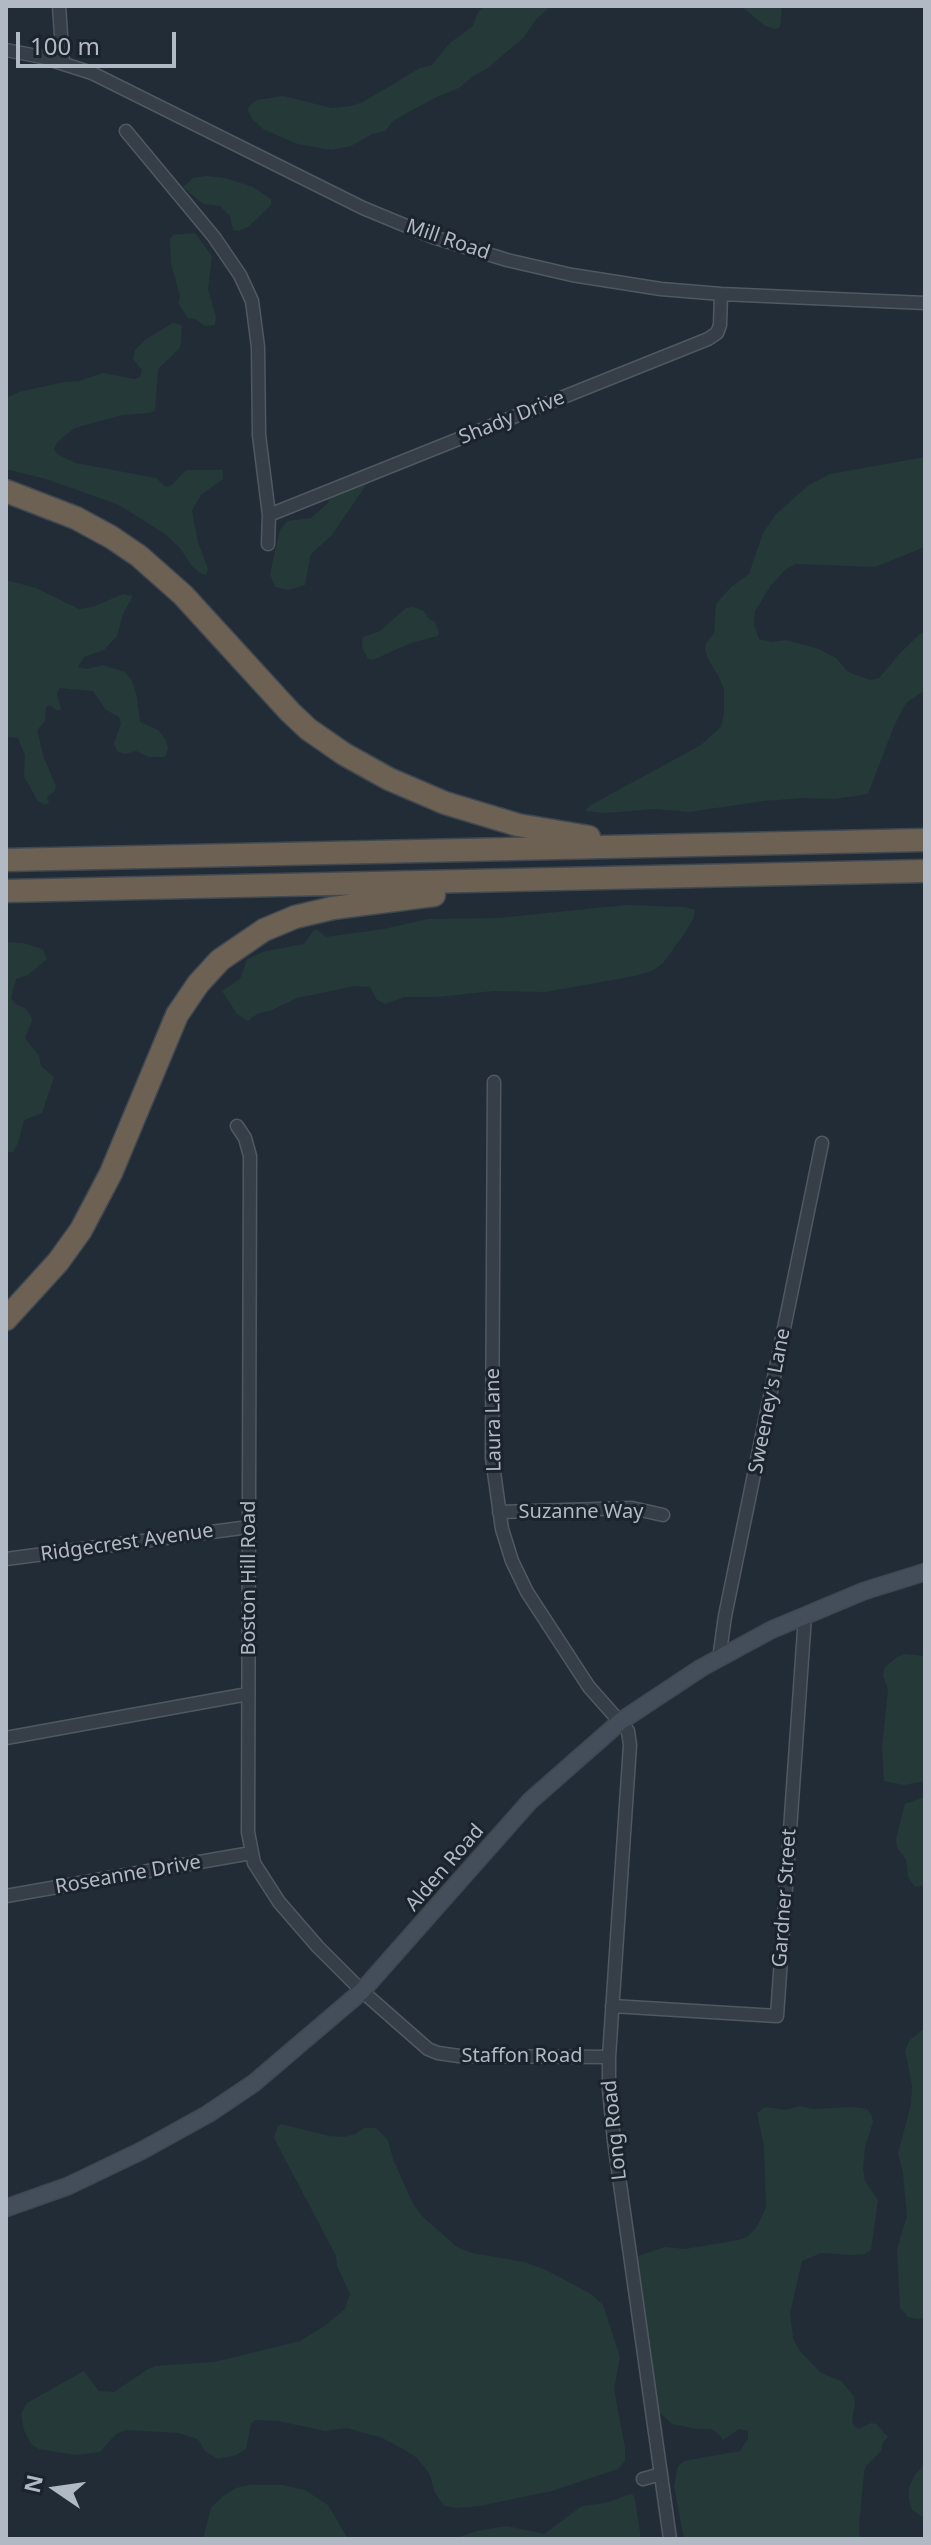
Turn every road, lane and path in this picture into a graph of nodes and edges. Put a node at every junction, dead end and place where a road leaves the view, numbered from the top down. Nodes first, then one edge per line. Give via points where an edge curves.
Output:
1 (59, 6) edge
2 (6, 50) edge
3 (63, 63) junction
4 (126, 131) dead end
5 (721, 294) junction
6 (925, 303) edge
7 (6, 491) edge
8 (269, 515) junction
9 (268, 544) dead end
10 (925, 840) edge
11 (662, 846) junction
12 (6, 860) edge
13 (925, 871) edge
14 (559, 879) junction
15 (6, 891) edge
16 (494, 1082) dead end
17 (237, 1126) dead end
18 (822, 1143) dead end
19 (6, 1319) edge
20 (499, 1512) junction
21 (663, 1515) dead end
22 (249, 1527) junction
23 (6, 1559) edge
24 (925, 1572) edge
25 (805, 1616) junction
26 (719, 1659) junction
27 (248, 1694) junction
28 (621, 1721) junction
29 (6, 1738) edge
30 (251, 1853) junction
31 (6, 1896) edge
32 (362, 1991) junction
33 (612, 2006) junction
34 (609, 2057) junction
35 (6, 2208) edge
36 (661, 2474) junction
37 (643, 2479) dead end
38 (670, 2539) edge

1 - 3 street
2 - 3 street, Mill Road
3 - 5 street, Mill Road via 115,83 326,191 456,245 572,275
4 - 8 street via 214,237 251,296
5 - 6 street, Mill Road
5 - 8 street, Shady Drive via 720,325 708,339
7 - 11 highway via 76,518 139,556 183,595 290,712 366,767 495,819
8 - 9 street
10 - 11 highway
11 - 12 highway
13 - 14 highway
14 - 15 highway
14 - 19 highway via 313,912 264,930 234,949 198,984 177,1015 111,1173 81,1230
16 - 20 street, Laura Lane via 492,1458
17 - 22 street, Boston Hill Road via 250,1156
18 - 26 street, Sweeney's Lane
20 - 21 street, Suzanne Way via 632,1508
20 - 28 street, Laura Lane via 527,1592 589,1687
22 - 23 street, Ridgecrest Avenue
22 - 27 street, Boston Hill Road
24 - 25 main road, Alden Road
25 - 26 main road, Alden Road
25 - 33 street, Gardner Street via 777,2016
26 - 28 main road, Alden Road
27 - 29 street
27 - 30 street, Boston Hill Road
28 - 32 main road, Alden Road via 530,1801
28 - 33 street, Long Road via 630,1745
30 - 31 street, Roseanne Drive
30 - 32 street, Boston Hill Road via 288,1913
32 - 34 street, Staffon Road via 419,2044 438,2053
32 - 35 main road, Alden Road via 254,2083 208,2114 99,2172
33 - 34 street, Long Road
34 - 36 street, Long Road via 614,2141
36 - 37 street
36 - 38 street, Long Road

